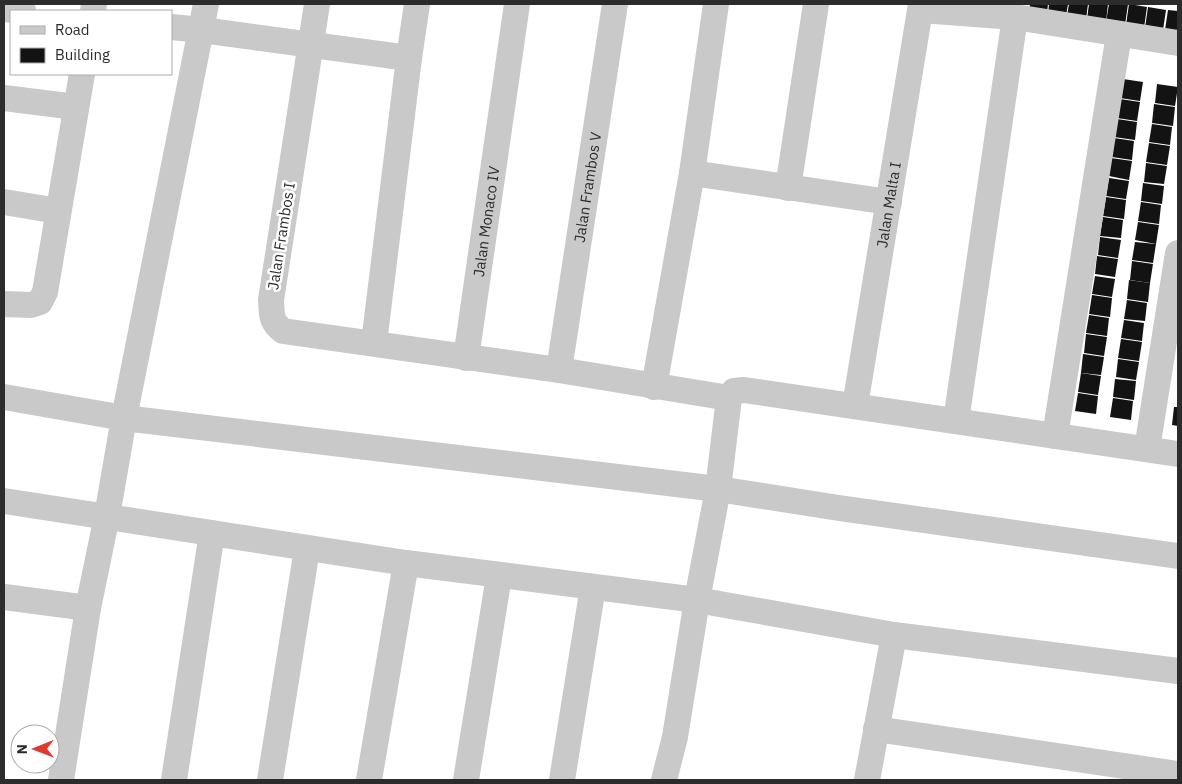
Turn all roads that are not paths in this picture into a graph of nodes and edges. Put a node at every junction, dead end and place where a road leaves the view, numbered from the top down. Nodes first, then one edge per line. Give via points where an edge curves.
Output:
1 (206, 4) edge
2 (318, 4) edge
3 (417, 4) edge
4 (517, 4) edge
5 (615, 4) edge
6 (716, 4) edge
7 (816, 4) edge
8 (921, 7) edge
9 (4, 8) edge
10 (17, 10) edge
11 (1015, 17) junction
12 (172, 27) edge
13 (202, 30) junction
14 (1119, 34) junction
15 (1178, 43) edge
16 (310, 45) junction
17 (409, 58) junction
18 (82, 75) edge
19 (4, 98) edge
20 (76, 107) junction
21 (692, 173) junction
22 (788, 188) junction
23 (4, 202) edge
24 (889, 202) junction
25 (58, 211) junction
26 (1178, 253) edge
27 (4, 304) edge
28 (374, 343) junction
29 (466, 358) junction
30 (559, 370) junction
31 (654, 387) junction
32 (4, 397) edge
33 (729, 398) junction
34 (855, 406) junction
35 (124, 418) junction
36 (956, 421) junction
37 (1055, 436) junction
38 (1147, 449) junction
39 (1178, 454) edge
40 (718, 490) junction
41 (4, 501) edge
42 (107, 516) junction
43 (212, 533) junction
44 (307, 549) junction
45 (1178, 556) edge
46 (406, 564) junction
47 (498, 576) junction
48 (593, 587) junction
49 (4, 597) edge
50 (697, 600) junction
51 (88, 608) junction
52 (894, 635) junction
53 (1178, 671) edge
54 (876, 729) junction
55 (1178, 774) edge
56 (61, 780) edge
57 (174, 780) edge
58 (270, 780) edge
59 (369, 780) edge
60 (466, 780) edge
61 (562, 780) edge
62 (664, 780) edge
63 (867, 780) edge

1 - 13 street
2 - 16 street, Jalan Frambos I
3 - 17 street
4 - 29 street, Jalan Monaco IV
5 - 30 street, Jalan Frambos V
6 - 21 street
7 - 22 street
8 - 11 street
8 - 24 street, Jalan Malta I
9 - 10 street
11 - 14 street
11 - 36 street
12 - 13 street
13 - 16 street
13 - 35 street
14 - 15 street
14 - 37 street
16 - 17 street
16 - 28 street, Jalan Frambos I via 271,300 272,316 276,326 283,331
17 - 28 street
18 - 20 street
19 - 20 street
20 - 25 street
21 - 22 street
21 - 31 street
22 - 24 street
23 - 25 street
24 - 34 street, Jalan Malta I
25 - 27 street via 45,292 40,302
26 - 38 street
28 - 29 street, Jalan Frambos I
29 - 30 street, Jalan Frambos I
30 - 31 street, Jalan Frambos I
31 - 33 street, Jalan Frambos I
32 - 35 street
33 - 34 street via 734,391 744,390
33 - 40 street
34 - 36 street
35 - 40 street
35 - 42 street
36 - 37 street
37 - 38 street
38 - 39 street
40 - 45 street
40 - 50 street
41 - 42 street
42 - 43 street
42 - 51 street
43 - 44 street
43 - 57 street
44 - 46 street
44 - 58 street
46 - 47 street
46 - 59 street
47 - 48 street
47 - 60 street
48 - 50 street
48 - 61 street
49 - 51 street
50 - 52 street
50 - 62 street via 675,737
51 - 56 street
52 - 53 street
52 - 54 street
54 - 55 street
54 - 63 street

